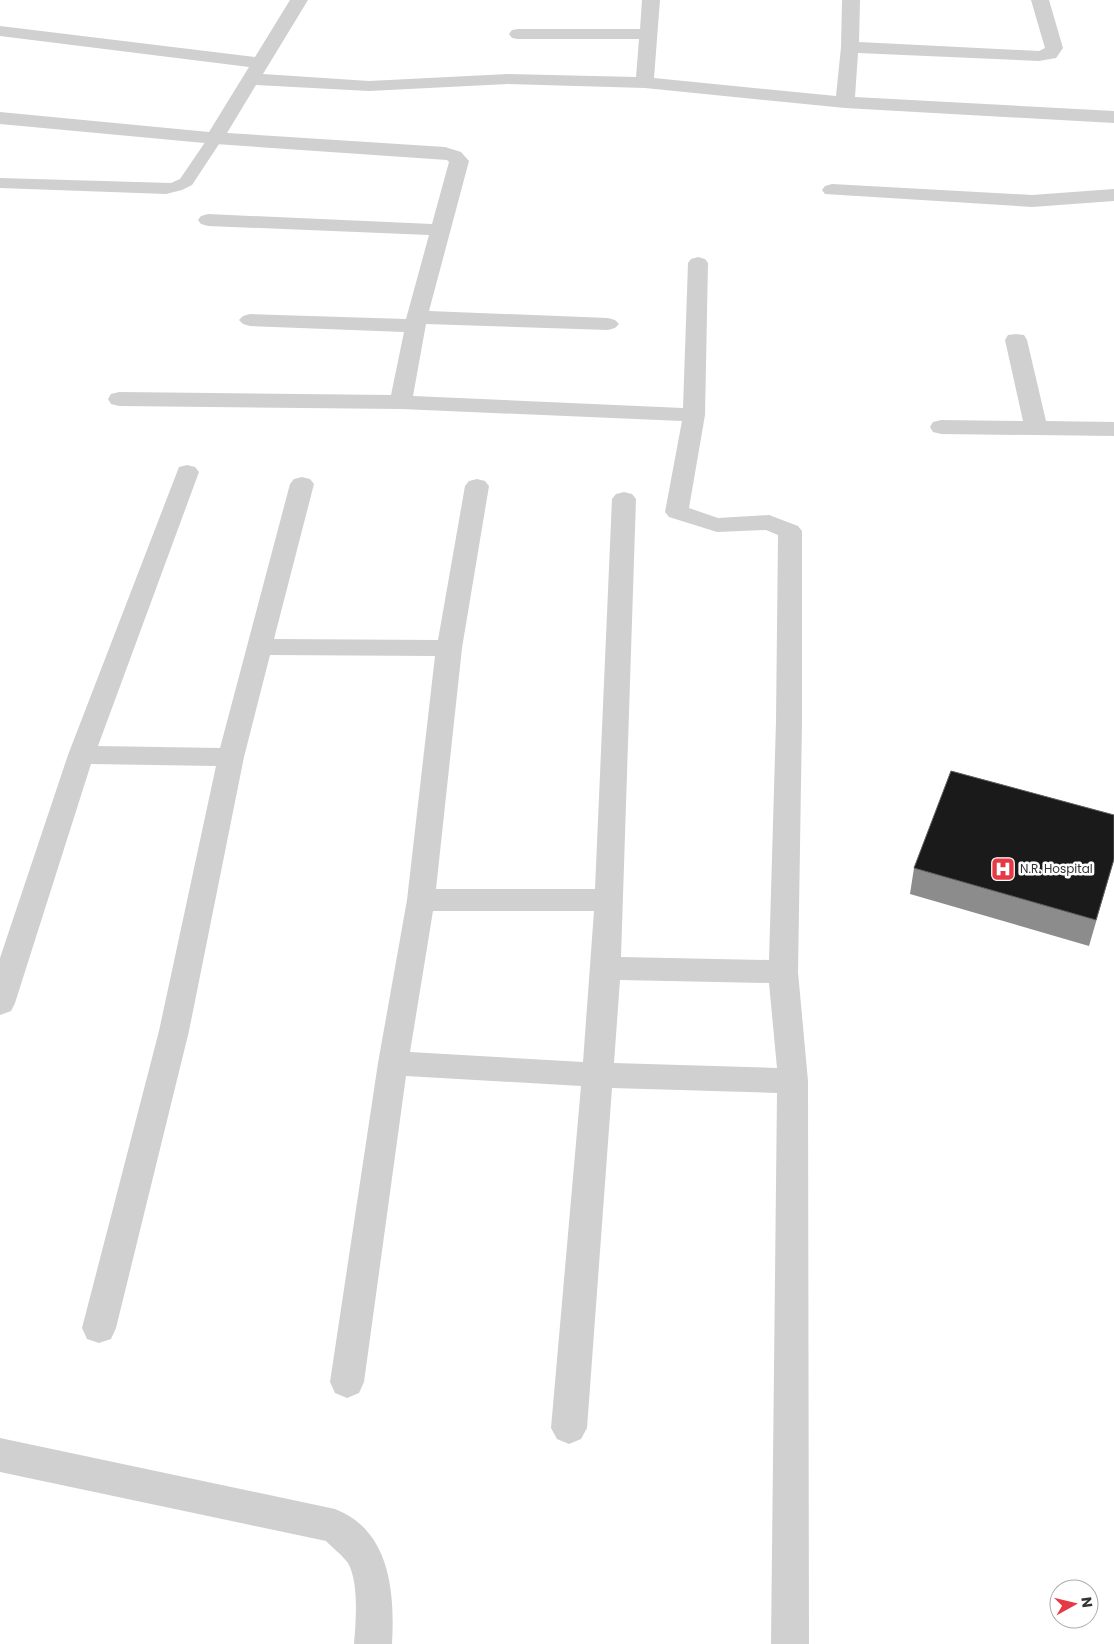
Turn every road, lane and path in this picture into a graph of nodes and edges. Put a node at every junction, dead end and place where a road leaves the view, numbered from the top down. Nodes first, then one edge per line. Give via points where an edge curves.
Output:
1 (299, 0) edge
2 (651, 0) edge
3 (851, 0) edge
4 (1040, 0) edge
5 (0, 30) edge
6 (518, 34) dead end
7 (650, 34) junction
8 (850, 47) junction
9 (260, 63) junction
10 (250, 79) junction
11 (645, 83) junction
12 (845, 102) junction
13 (1114, 117) edge
14 (0, 118) edge
15 (215, 138) junction
16 (0, 183) edge
17 (832, 190) dead end
18 (1114, 195) edge
19 (208, 220) dead end
20 (440, 230) junction
21 (698, 263) dead end
22 (250, 320) dead end
23 (416, 321) junction
24 (608, 324) dead end
25 (1016, 340) dead end
26 (119, 399) dead end
27 (401, 402) junction
28 (694, 415) junction
29 (941, 426) dead end
30 (1036, 428) junction
31 (1114, 429) edge
32 (187, 472) dead end
33 (302, 484) dead end
34 (477, 486) dead end
35 (624, 499) dead end
36 (260, 648) junction
37 (449, 648) junction
38 (81, 755) junction
39 (231, 757) junction
40 (421, 900) junction
41 (608, 900) junction
42 (606, 968) junction
43 (783, 972) junction
44 (0, 1003) edge
45 (393, 1063) junction
46 (598, 1075) junction
47 (793, 1081) junction
48 (99, 1328) dead end
49 (347, 1382) dead end
50 (569, 1428) dead end
51 (0, 1455) edge
52 (374, 1644) edge
53 (790, 1644) edge

1 - 9 street
2 - 7 street
3 - 8 street
4 - 8 street via 1054,48 1050,54
5 - 9 street
6 - 7 street
7 - 11 street
8 - 12 street
9 - 10 street
10 - 11 street via 369,86 508,79
10 - 15 street
11 - 12 street
12 - 13 street
14 - 15 street
15 - 16 lane via 186,182 176,187
15 - 20 street via 454,156 459,161
17 - 18 street via 1032,201
19 - 20 street
20 - 23 street
21 - 28 street
22 - 23 street
23 - 24 street
23 - 27 street
25 - 30 street
26 - 27 street
27 - 28 street
28 - 43 street via 676,512 717,525 769,522 790,531
29 - 30 street
30 - 31 street
32 - 38 street
33 - 36 street
34 - 37 street
35 - 41 street
36 - 37 street
36 - 39 street
37 - 40 street
38 - 39 street
38 - 44 street
39 - 48 street via 174,1031
40 - 41 street
40 - 45 street
41 - 42 street
42 - 43 street
42 - 46 street
43 - 47 street
45 - 46 street
45 - 49 street
46 - 47 street
46 - 50 street
47 - 53 street
51 - 52 street via 335,1526 360,1549 372,1580

